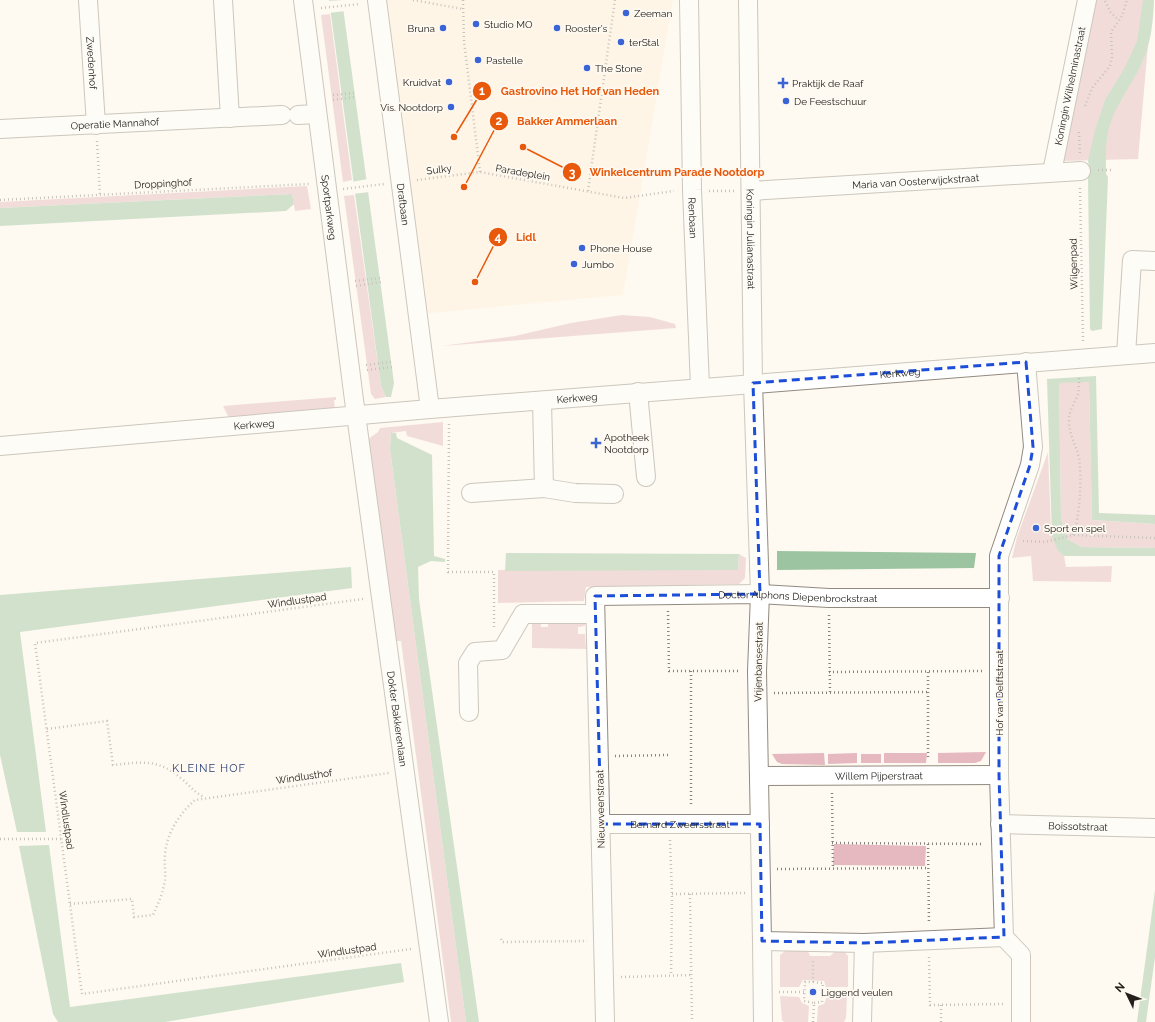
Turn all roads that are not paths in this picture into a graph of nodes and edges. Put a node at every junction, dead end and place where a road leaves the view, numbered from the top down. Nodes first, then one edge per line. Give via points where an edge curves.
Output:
1 (88, 0) edge
2 (223, 0) edge
3 (302, 0) edge
4 (377, 0) edge
5 (689, 0) edge
6 (748, 0) edge
7 (1087, 0) edge
8 (316, 114) junction
9 (230, 118) junction
10 (96, 125) junction
11 (0, 129) edge
12 (1080, 171) road end
13 (1052, 172) junction
14 (751, 191) junction
15 (1155, 261) edge
16 (1155, 353) edge
17 (1126, 355) junction
18 (1026, 362) junction
19 (753, 383) junction
20 (700, 387) junction
21 (638, 392) junction
22 (542, 401) junction
23 (430, 409) junction
24 (356, 415) junction
25 (0, 446) edge
26 (646, 477) dead end
27 (544, 488) junction
28 (471, 493) dead end
29 (614, 494) dead end
30 (760, 594) junction
31 (595, 596) joint
32 (1000, 598) junction
33 (595, 614) junction
34 (469, 712) dead end
35 (998, 775) junction
36 (759, 776) junction
37 (601, 824) junction
38 (760, 824) junction
39 (1000, 824) junction
40 (1155, 828) edge
41 (1004, 937) junction
42 (762, 940) junction
43 (864, 942) junction
44 (440, 1022) edge
45 (605, 1022) edge
46 (763, 1022) edge
47 (862, 1022) edge
48 (1021, 1022) edge

1 - 10 street, Zwedenhof
2 - 9 street
3 - 8 street, Sportparkweg
4 - 23 street, Drafbaan
5 - 20 street, Renbaan via 692,190
6 - 14 street, Koningin Julianastraat
7 - 13 street, Koningin Wilhelminastraat
8 - 9 street, Operatie Mannahof
8 - 24 street, Sportparkweg
9 - 10 street, Operatie Mannahof
10 - 11 street, Operatie Mannahof
12 - 13 street, Maria van Oosterwijckstraat
13 - 14 street, Maria van Oosterwijckstraat
14 - 19 street, Koningin Julianastraat
15 - 17 street via 1132,260
16 - 17 street, Kerkweg
17 - 18 street, Kerkweg
18 - 19 street, Kerkweg
18 - 32 street, Hof van Delftstraat via 1033,447 1030,465 999,556
19 - 20 street, Kerkweg
19 - 30 street, Vrijenbansestraat
20 - 21 street, Kerkweg
21 - 22 street, Kerkweg
21 - 26 street
22 - 23 street, Kerkweg
22 - 27 street
23 - 24 street, Kerkweg
24 - 25 street, Kerkweg
24 - 44 street, Dokter Bakkerenlaan
27 - 28 street
27 - 29 street via 576,493
30 - 31 street, Doctor Alphons Diepenbrockstraat
30 - 32 street, Doctor Alphons Diepenbrockstraat via 829,598
30 - 36 street, Vrijenbansestraat via 757,671
31 - 33 street, Nieuwveenstraat
32 - 35 street, Hof van Delftstraat
33 - 34 street via 523,614 502,650 475,652 468,662
33 - 37 street, Nieuwveenstraat
35 - 36 street, Willem Pijperstraat
35 - 39 street, Hof van Delftstraat
36 - 38 street, Vrijenbansestraat
37 - 38 street, Bernard Zweersstraat
37 - 45 street, Nieuwveenstraat
38 - 42 street, Vrijenbansestraat
39 - 40 street, Boissotstraat
39 - 41 street, Hof van Delftstraat
41 - 43 street
41 - 48 street via 1021,955
42 - 43 street
42 - 46 street, Vrijenbansestraat
43 - 47 street

